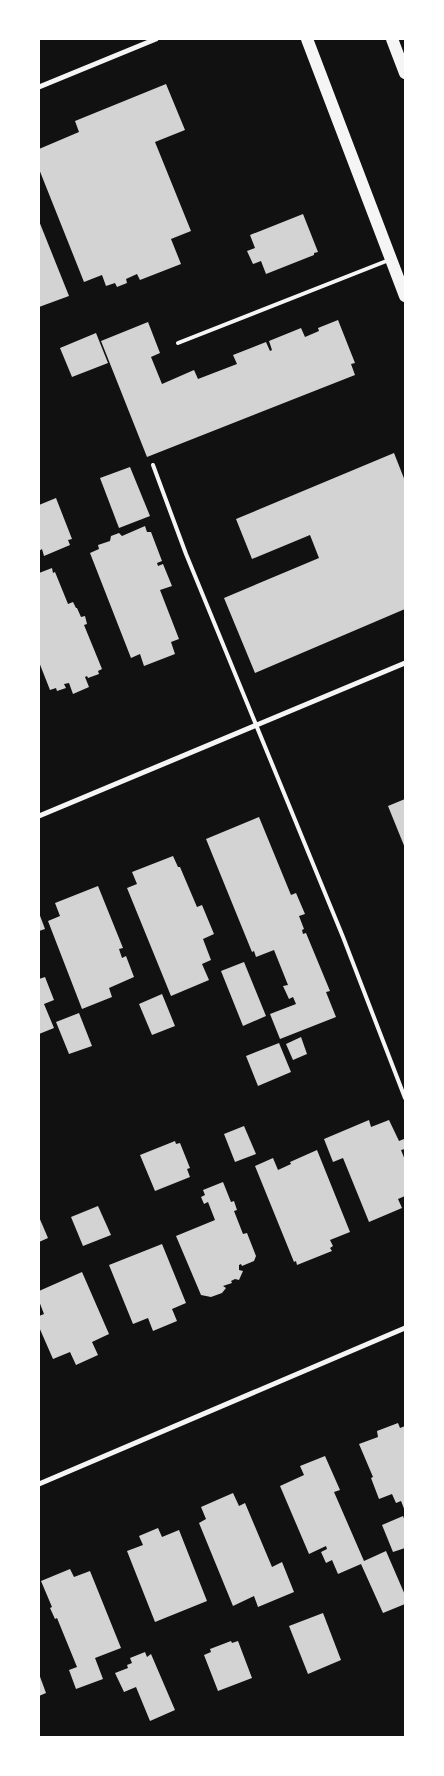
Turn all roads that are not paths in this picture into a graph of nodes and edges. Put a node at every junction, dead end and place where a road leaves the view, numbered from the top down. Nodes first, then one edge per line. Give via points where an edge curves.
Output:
1 (156, 39) edge
2 (307, 39) edge
3 (392, 39) edge
4 (405, 73) edge
5 (39, 86) edge
6 (391, 259) junction
7 (405, 296) edge
8 (178, 343) dead end
9 (153, 466) dead end
10 (405, 663) edge
11 (257, 725) junction
12 (39, 816) edge
13 (405, 1098) edge
14 (405, 1328) edge
15 (39, 1484) edge

1 - 5 street
2 - 6 main road
3 - 4 main road
6 - 7 main road
6 - 8 lane
9 - 11 lane
10 - 11 street
11 - 12 street
11 - 13 lane
14 - 15 street

